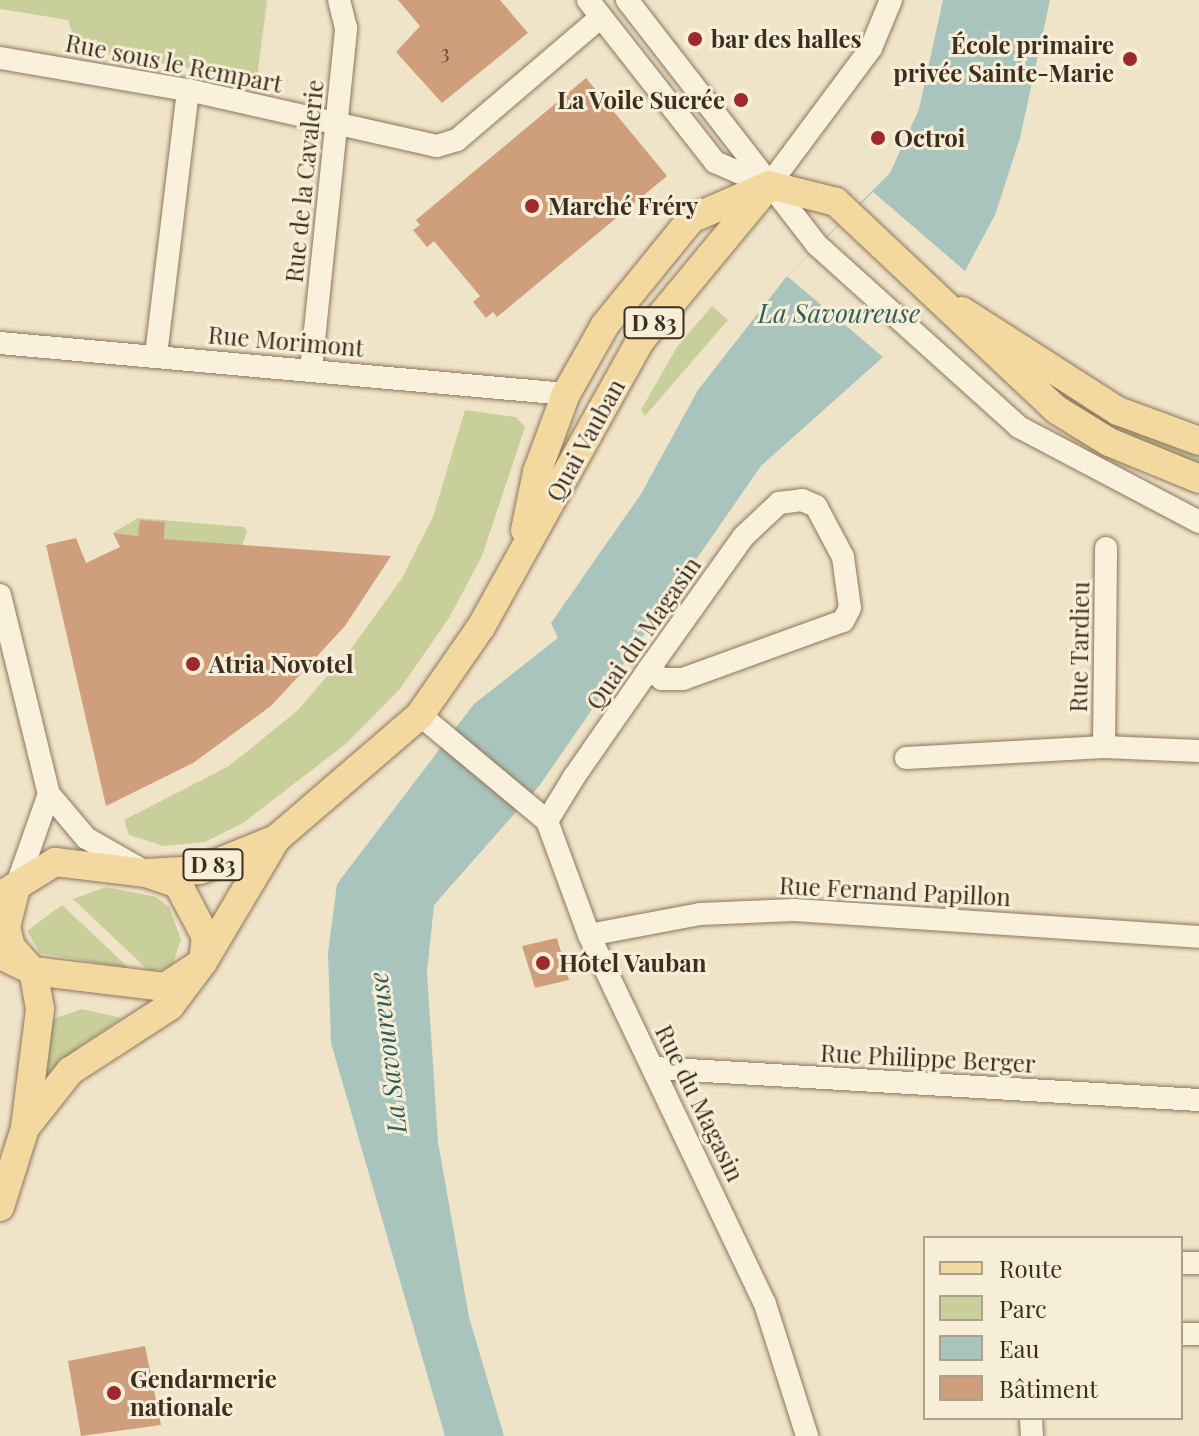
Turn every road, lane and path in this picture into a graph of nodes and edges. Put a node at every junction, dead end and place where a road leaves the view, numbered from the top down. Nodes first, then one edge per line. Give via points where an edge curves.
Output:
1 (339, 0) edge
2 (627, 0) edge
3 (891, 0) edge
4 (594, 9) edge
5 (0, 58) edge
6 (188, 90) junction
7 (338, 123) junction
8 (769, 185) junction
9 (940, 300) junction
10 (0, 343) edge
11 (156, 355) junction
12 (311, 369) junction
13 (566, 394) junction
14 (1199, 441) edge
15 (1199, 479) edge
16 (1199, 522) edge
17 (522, 547) junction
18 (1106, 548) dead end
19 (0, 595) edge
20 (649, 669) junction
21 (420, 715) junction
22 (1104, 747) junction
23 (1199, 751) edge
24 (906, 758) dead end
25 (49, 794) junction
26 (547, 821) junction
27 (276, 839) junction
28 (146, 873) junction
29 (8, 892) edge
30 (589, 935) junction
31 (1199, 937) edge
32 (0, 955) edge
33 (203, 962) junction
34 (33, 971) junction
35 (654, 1068) junction
36 (1199, 1100) edge
37 (25, 1128) junction
38 (0, 1207) edge
39 (807, 1436) edge

1 - 7 street, Rue de la Cavalerie via 346,28
2 - 8 street
3 - 8 street, Quai Vauban via 871,48
4 - 7 street, Rue sous le Rempart via 561,52 457,140 437,146
4 - 8 street via 715,162
5 - 6 street, Rue sous le Rempart
6 - 7 street, Rue sous le Rempart
6 - 11 street
7 - 12 street, Rue de la Cavalerie
8 - 9 main road via 842,208
8 - 13 main road, Quai Vauban / D 83 via 691,219 605,325
8 - 16 street via 817,245 1019,427
8 - 17 main road, Quai Vauban / D 83 via 640,341
9 - 14 main road via 978,318 1118,411
9 - 15 main road via 1057,410 1109,442
10 - 11 street, Rue Morimont
11 - 12 street, Rue Morimont
12 - 13 street, Rue Morimont
13 - 17 main road, Quai Vauban / D 83 via 537,472
17 - 21 main road, Quai Vauban / D 83 via 481,627
18 - 22 street, Rue Tardieu
19 - 25 street
20 - 20 street, Quai du Magasin via 743,537 779,503 802,500 826,518 843,557 850,608 843,621 683,679 662,679
20 - 26 street, Quai du Magasin
21 - 26 street
21 - 27 main road, Quai Vauban / D 83
22 - 23 street
22 - 24 street
25 - 28 street via 86,838
25 - 29 street
26 - 30 street, Rue du Magasin
27 - 28 main road, Quai Vauban / D 83 via 200,870
27 - 33 main road, Quai Vauban / D 83
28 - 29 main road via 55,862
28 - 33 main road via 178,884 189,896 206,937
29 - 34 main road via 11,947
30 - 31 street, Rue Fernand Papillon via 700,914 794,910
30 - 35 street, Rue du Magasin
32 - 34 main road
33 - 34 main road via 165,987
33 - 37 main road, Quai Vauban via 158,1015 70,1071
34 - 37 main road via 40,1009
35 - 36 street, Rue Philippe Berger
35 - 39 street, Rue du Magasin via 765,1304
37 - 38 main road

